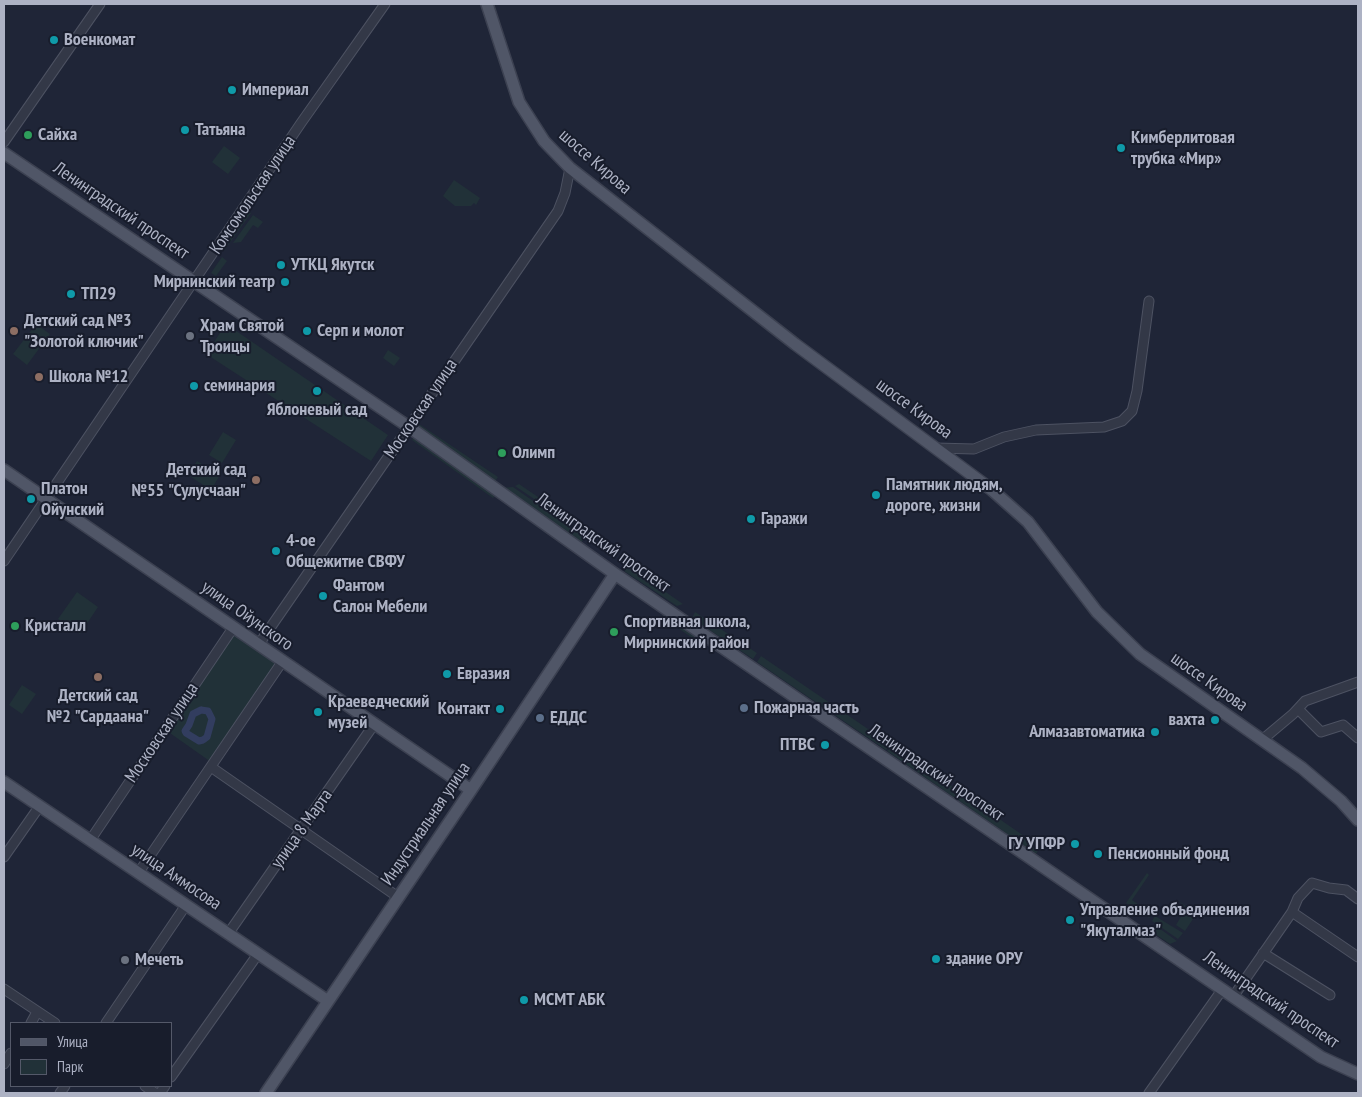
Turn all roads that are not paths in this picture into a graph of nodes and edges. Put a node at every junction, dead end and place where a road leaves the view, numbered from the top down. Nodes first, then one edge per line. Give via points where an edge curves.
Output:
1 (100, 4) edge
2 (385, 4) edge
3 (487, 4) edge
4 (4, 142) edge
5 (4, 153) edge
6 (570, 168) junction
7 (194, 281) junction
8 (1149, 301) dead end
9 (409, 427) junction
10 (936, 448) junction
11 (4, 470) edge
12 (47, 499) junction
13 (4, 561) edge
14 (615, 574) junction
15 (233, 628) junction
16 (259, 644) junction
17 (282, 662) junction
18 (1358, 682) edge
19 (1298, 709) junction
20 (375, 723) junction
21 (1358, 738) edge
22 (1262, 740) junction
23 (211, 767) junction
24 (4, 782) edge
25 (471, 790) junction
26 (39, 807) junction
27 (1358, 820) edge
28 (301, 830) junction
29 (90, 839) junction
30 (4, 857) edge
31 (139, 872) junction
32 (398, 897) junction
33 (1358, 899) edge
34 (186, 905) junction
35 (1292, 912) junction
36 (228, 934) junction
37 (1264, 953) junction
38 (258, 954) junction
39 (1358, 957) edge
40 (4, 989) edge
41 (1222, 990) junction
42 (1330, 995) dead end
43 (1232, 997) junction
44 (328, 1002) junction
45 (37, 1012) junction
46 (31, 1022) edge
47 (53, 1022) edge
48 (107, 1022) edge
49 (1358, 1074) edge
50 (172, 1076) edge
51 (266, 1093) edge
52 (1149, 1093) edge

1 - 4 street
2 - 7 street, Комсомольская улица
3 - 6 main road, шоссе Кирова via 519,102 544,141
5 - 7 main road, Ленинградский проспект
6 - 9 street, Московская улица via 558,211
6 - 10 main road, шоссе Кирова via 795,344
7 - 9 main road, Ленинградский проспект
7 - 12 street, Комсомольская улица
8 - 10 street via 1137,391 1132,411 1122,421 1104,427 1036,430 1004,437 974,449
9 - 14 main road, Ленинградский проспект
9 - 16 street, Московская улица
10 - 22 main road, шоссе Кирова via 1017,512 1038,534 1097,612 1140,654
11 - 12 main road, улица Ойунского
12 - 13 street, Комсомольская улица
12 - 15 main road, улица Ойунского
14 - 25 main road, Индустриальная улица
14 - 41 main road, Ленинградский проспект
15 - 16 main road, улица Ойунского
15 - 29 street, Московская улица
16 - 17 main road, улица Ойунского
17 - 20 main road, улица Ойунского
17 - 23 street
18 - 19 street via 1305,701
19 - 21 street via 1321,732 1343,725
19 - 22 street
20 - 25 main road, улица Ойунского
20 - 28 street, улица 8 Марта
22 - 27 main road, шоссе Кирова via 1314,778
23 - 28 street
23 - 31 street
24 - 26 main road, улица Аммосова
25 - 32 main road, Индустриальная улица
26 - 29 main road, улица Аммосова
26 - 30 street
28 - 32 street
28 - 36 street, улица 8 Марта
29 - 31 main road, улица Аммосова
31 - 34 main road, улица Аммосова
32 - 44 main road, Индустриальная улица
33 - 35 street via 1346,890 1312,883 1298,898
34 - 36 main road, улица Аммосова
34 - 48 street
35 - 37 street
35 - 39 street
36 - 38 main road, улица Аммосова
37 - 42 street
37 - 43 street
38 - 44 main road, улица Аммосова
38 - 50 street
40 - 45 street
41 - 43 main road, Ленинградский проспект
41 - 52 street
43 - 49 main road, Ленинградский проспект via 1321,1057
44 - 51 main road, Индустриальная улица
45 - 46 street
45 - 47 street

